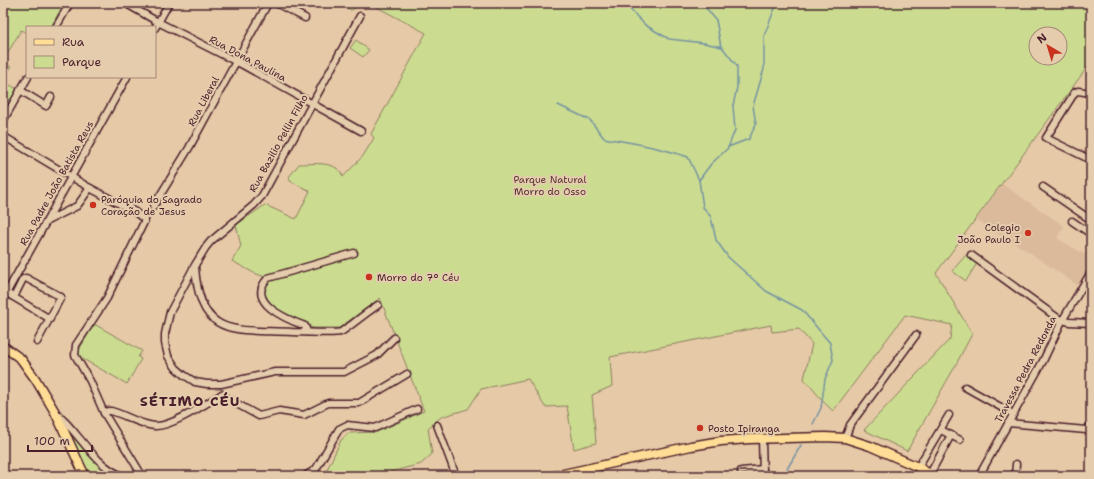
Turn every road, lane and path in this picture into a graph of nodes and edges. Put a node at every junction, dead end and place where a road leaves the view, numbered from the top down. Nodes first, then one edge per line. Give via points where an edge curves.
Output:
1 (70, 3) edge
2 (125, 3) edge
3 (169, 3) edge
4 (268, 3) edge
5 (276, 3) edge
6 (360, 16) dead end
7 (305, 18) dead end
8 (157, 25) edge
9 (57, 26) edge
10 (236, 61) junction
11 (27, 78) edge
12 (126, 78) edge
13 (20, 90) junction
14 (1091, 93) edge
15 (51, 98) dead end
16 (312, 104) junction
17 (3, 121) edge
18 (361, 131) dead end
19 (3, 136) edge
20 (1091, 160) edge
21 (72, 176) junction
22 (1043, 187) dead end
23 (90, 188) junction
24 (153, 207) dead end
25 (1072, 220) dead end
26 (1091, 220) edge
27 (47, 221) junction
28 (1091, 234) edge
29 (354, 253) dead end
30 (971, 255) dead end
31 (195, 265) junction
32 (1091, 272) edge
33 (6, 293) junction
34 (14, 297) junction
35 (3, 299) edge
36 (378, 305) dead end
37 (50, 319) junction
38 (1062, 320) junction
39 (1091, 323) edge
40 (307, 332) junction
41 (916, 335) dead end
42 (394, 338) dead end
43 (37, 342) dead end
44 (3, 346) edge
45 (407, 374) dead end
46 (221, 384) junction
47 (965, 387) dead end
48 (222, 394) junction
49 (417, 409) dead end
50 (55, 412) junction
51 (104, 413) junction
52 (1013, 414) junction
53 (949, 415) dead end
54 (1008, 423) junction
55 (1091, 423) edge
56 (437, 425) dead end
57 (943, 431) dead end
58 (951, 435) junction
59 (845, 438) junction
60 (762, 439) junction
61 (960, 440) dead end
62 (1016, 464) dead end
63 (918, 467) junction
64 (763, 469) junction
65 (741, 471) dead end
66 (932, 475) edge
67 (85, 476) edge
68 (123, 476) edge
69 (141, 476) edge
70 (305, 476) edge
71 (456, 476) edge
72 (554, 476) edge
73 (763, 476) edge
74 (979, 476) edge
75 (1015, 476) edge

1 - 9 street
2 - 8 street, Rua Dona Paulina
3 - 8 street
4 - 10 street, Rua Liberal
5 - 7 street
6 - 16 street, Rua Bazilio Pellin Filho
8 - 10 street, Rua Dona Paulina
10 - 16 street, Rua Dona Paulina
10 - 24 street, Rua Liberal via 189,148
11 - 13 street
12 - 21 street, Rua Padre João Batista Reus
13 - 15 street via 46,106
13 - 17 street
14 - 20 street via 1075,92 1046,138
16 - 18 street, Rua Dona Paulina
16 - 31 street, Rua Bazilio Pellin Filho via 262,196 211,241
19 - 21 street
21 - 23 street
21 - 27 street, Rua Padre João Batista Reus
22 - 26 street
23 - 27 street via 77,206
23 - 51 street via 145,220 107,298 76,345 76,355
25 - 28 street
27 - 33 street, Rua Padre João Batista Reus
29 - 40 street via 268,278 261,287 265,303 284,318 305,326
30 - 38 street
31 - 40 street via 203,307 209,316 220,324 232,329
31 - 46 street, Rua Bazilio Pellin Filho via 170,312 165,343 168,356 184,375 195,382
32 - 38 street, Travessa Pedra Redonda
33 - 34 street
33 - 35 street, Rua Padre João Batista Reus
34 - 37 street
34 - 37 street via 24,278 60,296
36 - 40 street via 340,332
37 - 43 street
38 - 39 street
38 - 52 street, Travessa Pedra Redonda via 1043,361
41 - 59 street via 849,427
42 - 46 street, Rua Bazilio Pellin Filho via 377,355 344,372 274,372
44 - 50 main road via 21,359
45 - 48 street via 360,403 328,403 304,415 278,411 259,416
46 - 48 street
47 - 52 street
48 - 51 street via 170,424 156,426 111,411
49 - 70 street via 375,428 346,425 339,429 316,469
50 - 67 main road
50 - 68 street via 66,421 98,459 115,473
51 - 69 street
52 - 54 street, Travessa Pedra Redonda
53 - 63 street
54 - 55 street via 1086,430
54 - 74 street, Travessa Pedra Redonda
56 - 71 street
57 - 58 street
58 - 61 street
58 - 66 street
59 - 60 main road
59 - 63 main road
60 - 64 street
60 - 72 main road via 721,441 691,446
62 - 75 street
63 - 66 main road
64 - 65 street
64 - 73 street

